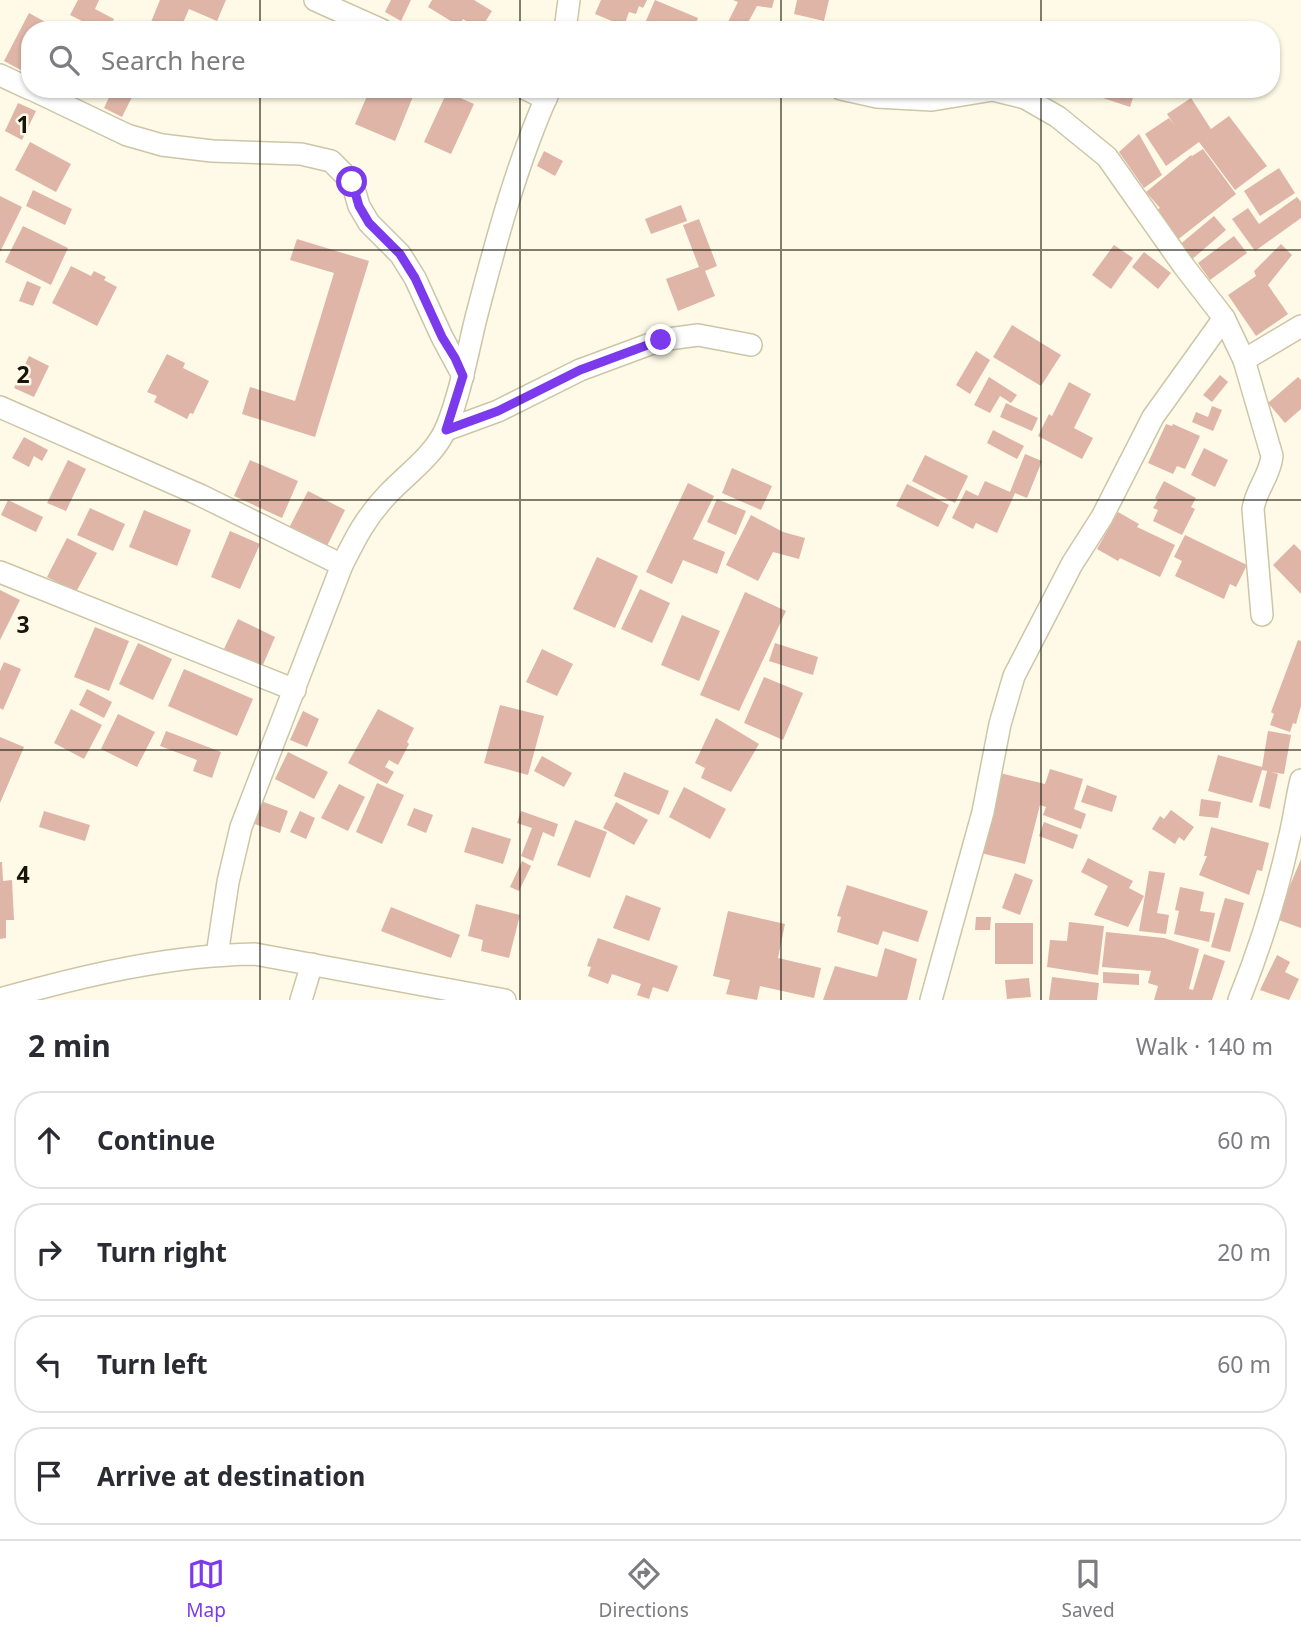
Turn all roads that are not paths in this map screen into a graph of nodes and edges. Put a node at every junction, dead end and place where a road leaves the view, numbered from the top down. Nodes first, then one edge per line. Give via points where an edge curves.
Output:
1 (315, 0) edge
2 (569, 0) edge
3 (362, 21) edge
4 (566, 21) edge
5 (0, 75) edge
6 (21, 85) edge
7 (49, 98) edge
8 (546, 98) edge
9 (895, 98) edge
10 (944, 98) edge
11 (1025, 98) edge
12 (1224, 318) junction
13 (1301, 326) edge
14 (751, 345) dead end
15 (1244, 360) junction
16 (463, 376) junction
17 (0, 407) edge
18 (446, 430) junction
19 (342, 565) junction
20 (0, 572) edge
21 (1262, 615) dead end
22 (295, 690) junction
23 (1301, 780) edge
24 (217, 955) junction
25 (312, 964) junction
26 (0, 999) edge
27 (301, 1000) edge
28 (505, 1000) edge
29 (931, 1000) edge
30 (1239, 1000) edge

1 - 3 street
2 - 4 street
5 - 6 street
7 - 16 street via 127,135 162,145 331,161 352,182 369,223 400,254 415,278
8 - 16 street via 487,274
9 - 10 street
11 - 12 street via 1058,117 1115,166
12 - 15 street
12 - 29 street via 1153,417 1014,676 983,812
13 - 15 street
14 - 18 street via 698,335 661,340 580,370 498,411
15 - 21 street via 1272,456 1253,509
16 - 18 street
17 - 19 street via 200,495
18 - 19 street via 427,457 361,526
19 - 22 street
20 - 22 street
22 - 24 street via 241,827
23 - 30 street via 1270,910
24 - 25 street via 255,954
24 - 26 street via 74,978
25 - 27 street
25 - 28 street

